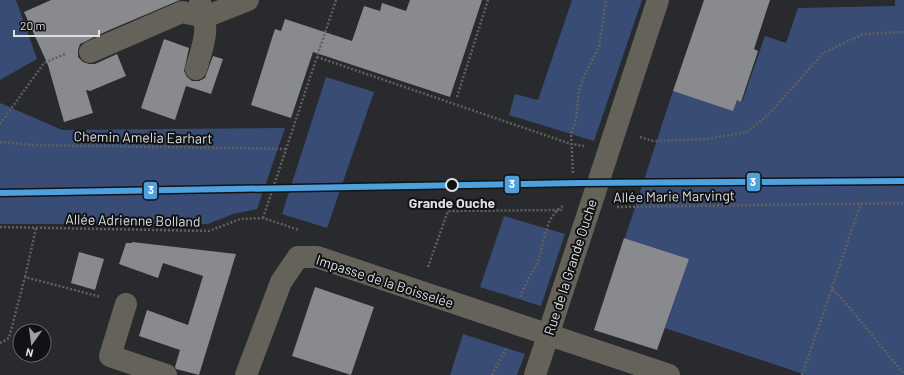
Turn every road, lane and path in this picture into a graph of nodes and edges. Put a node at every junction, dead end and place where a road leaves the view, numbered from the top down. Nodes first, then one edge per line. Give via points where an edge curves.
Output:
1 (248, 0) edge
2 (336, 0) edge
3 (488, 0) edge
4 (606, 0) edge
5 (658, 0) edge
6 (202, 8) edge
7 (904, 32) edge
8 (90, 52) joint
9 (317, 57) junction
10 (196, 69) dead end
11 (457, 96) dead end
12 (0, 124) edge
13 (612, 139) junction
14 (0, 142) edge
15 (571, 144) junction
16 (286, 149) junction
17 (573, 176) dead end
18 (861, 203) junction
19 (904, 203) edge
20 (568, 204) dead end
21 (589, 208) junction
22 (557, 210) junction
23 (263, 218) junction
24 (0, 227) edge
25 (36, 228) junction
26 (300, 230) dead end
27 (420, 267) dead end
28 (25, 277) junction
29 (832, 289) junction
30 (126, 304) joint
31 (512, 323) junction
32 (548, 335) junction
33 (0, 343) edge
34 (904, 374) edge
35 (166, 375) edge
36 (246, 375) edge
37 (492, 375) edge
38 (535, 375) edge
39 (669, 375) edge
40 (802, 375) edge

1 - 6 street
2 - 9 path
3 - 11 path
4 - 15 path via 599,47 579,90
5 - 13 street, Rue de la Grande Ouche
6 - 8 street via 182,12
6 - 10 street via 206,37
7 - 13 path via 863,34 823,54 769,114 747,132 707,140
8 - 12 path via 82,47 44,63
9 - 15 path
9 - 16 path
13 - 15 path
13 - 21 street, Rue de la Grande Ouche
14 - 16 path, Chemin Amelia Earhart
15 - 17 path
16 - 23 path
18 - 19 path, Allée Marie Marvingt
18 - 21 path, Allée Marie Marvingt
18 - 29 path
20 - 22 path
21 - 22 path, Allée Marie Marvingt
21 - 32 street, Rue de la Grande Ouche
22 - 27 path, Allée Marie Marvingt via 448,211 428,269
22 - 31 path via 546,228 539,256 524,287
23 - 25 path, Allée Adrienne Bolland via 240,219 209,231
23 - 26 path
24 - 25 path, Allée Adrienne Bolland
25 - 28 path
28 - 30 path
28 - 33 path via 8,338
29 - 34 path
29 - 40 path
30 - 35 street via 110,356
31 - 32 street, Impasse de la Boisselée
31 - 36 street, Impasse de la Boisselée via 317,257 298,257 282,282
31 - 37 path via 507,348
32 - 38 street, Rue de la Grande Ouche
32 - 39 street, Impasse de la Boisselée

